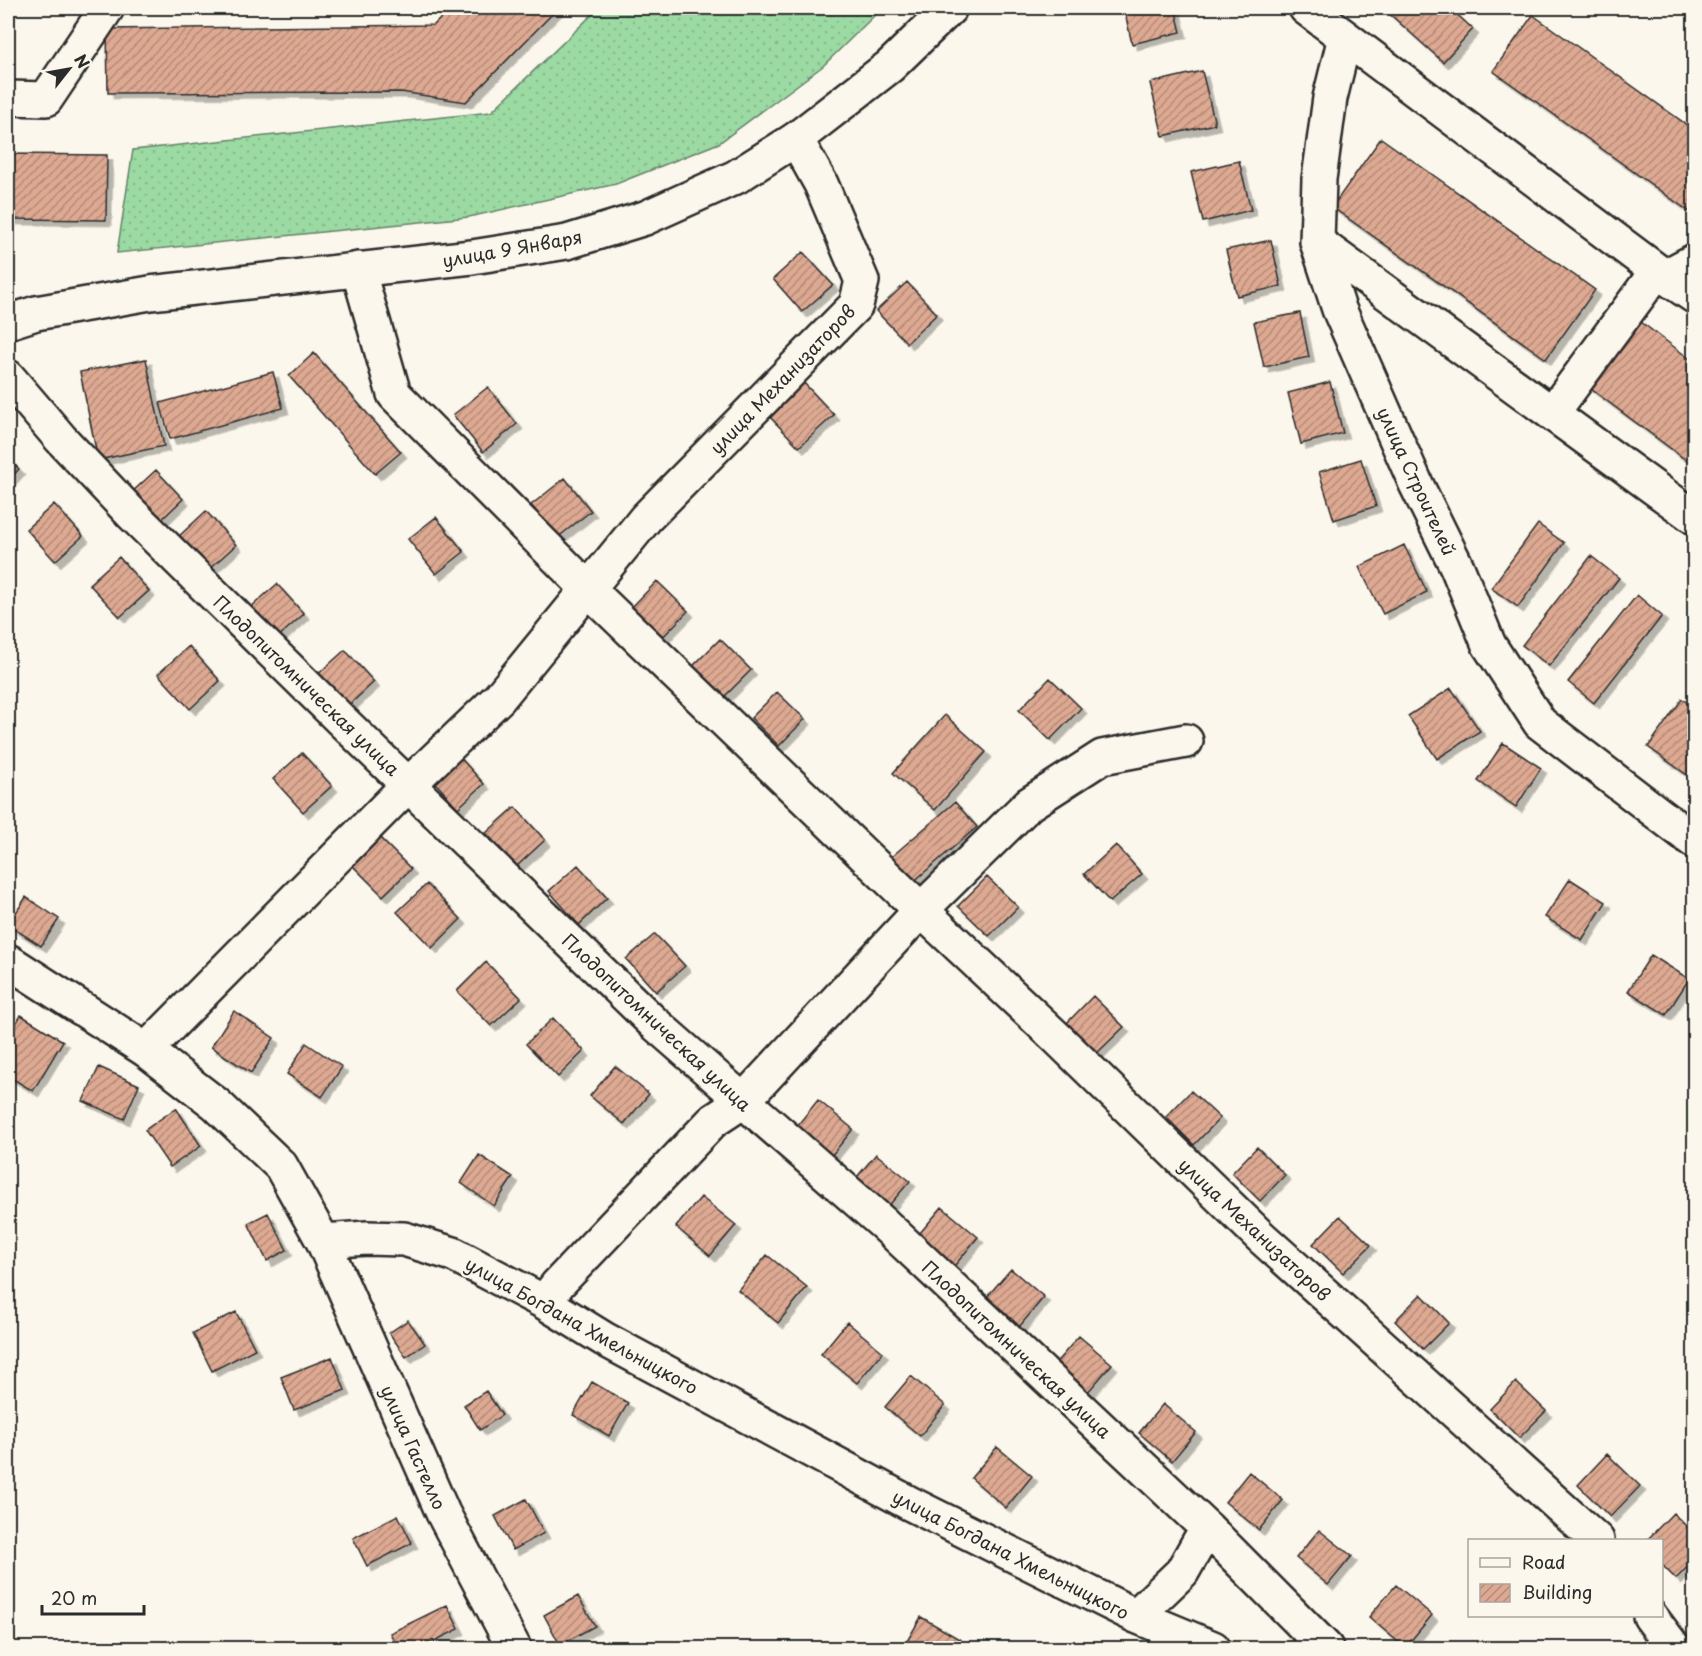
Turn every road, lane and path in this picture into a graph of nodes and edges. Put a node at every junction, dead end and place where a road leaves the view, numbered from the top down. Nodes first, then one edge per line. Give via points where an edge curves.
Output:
1 (107, 8) edge
2 (950, 8) edge
3 (1306, 8) edge
4 (1345, 37) junction
5 (8, 98) edge
6 (796, 139) junction
7 (1317, 242) junction
8 (1695, 261) edge
9 (358, 269) junction
10 (1661, 273) junction
11 (1695, 296) edge
12 (8, 322) edge
13 (8, 377) edge
14 (1553, 412) junction
15 (1695, 517) edge
16 (589, 590) junction
17 (1186, 741) dead end
18 (408, 784) junction
19 (1695, 841) edge
20 (921, 910) junction
21 (8, 961) edge
22 (146, 1050) junction
23 (742, 1102) junction
24 (323, 1241) junction
25 (544, 1302) junction
26 (1208, 1528) junction
27 (1596, 1539) edge
28 (1136, 1616) junction
29 (1651, 1617) edge
30 (514, 1648) edge
31 (1213, 1648) edge
32 (1326, 1648) edge
33 (1674, 1648) edge

1 - 5 street via 46,99
2 - 6 street, улица 9 Января via 890,66
3 - 4 street
4 - 7 street, улица Строителей via 1330,98 1319,179
4 - 10 street
6 - 9 street, улица 9 Января via 736,177 645,218 567,242
6 - 16 street, улица Механизаторов via 821,184 862,281 856,305 646,518
7 - 14 street
7 - 19 street, улица Строителей via 1339,309 1489,645 1540,723
8 - 10 street
9 - 12 street, улица 9 Января via 150,293 36,313
9 - 16 street, улица Механизаторов via 394,394
10 - 11 street
10 - 14 street
13 - 18 street, Плодопитомническая улица via 131,513
14 - 15 street
16 - 18 street via 499,698
16 - 20 street, улица Механизаторов
17 - 20 street via 1102,757 1029,804
18 - 22 street
18 - 23 street, Плодопитомническая улица via 653,1022
20 - 23 street
20 - 27 street, улица Механизаторов via 1261,1237
21 - 22 street
22 - 24 street via 216,1104 281,1166
23 - 25 street via 713,1121
23 - 26 street, Плодопитомническая улица via 884,1224
24 - 25 street, улица Богдана Хмельницкого via 404,1239 453,1254
24 - 30 street, улица Гастелло via 442,1513
25 - 28 street, улица Богдана Хмельницкого via 604,1339 901,1499
26 - 28 street via 1182,1572
26 - 32 street, Плодопитомническая улица
28 - 31 street, улица Богдана Хмельницкого
29 - 33 street

